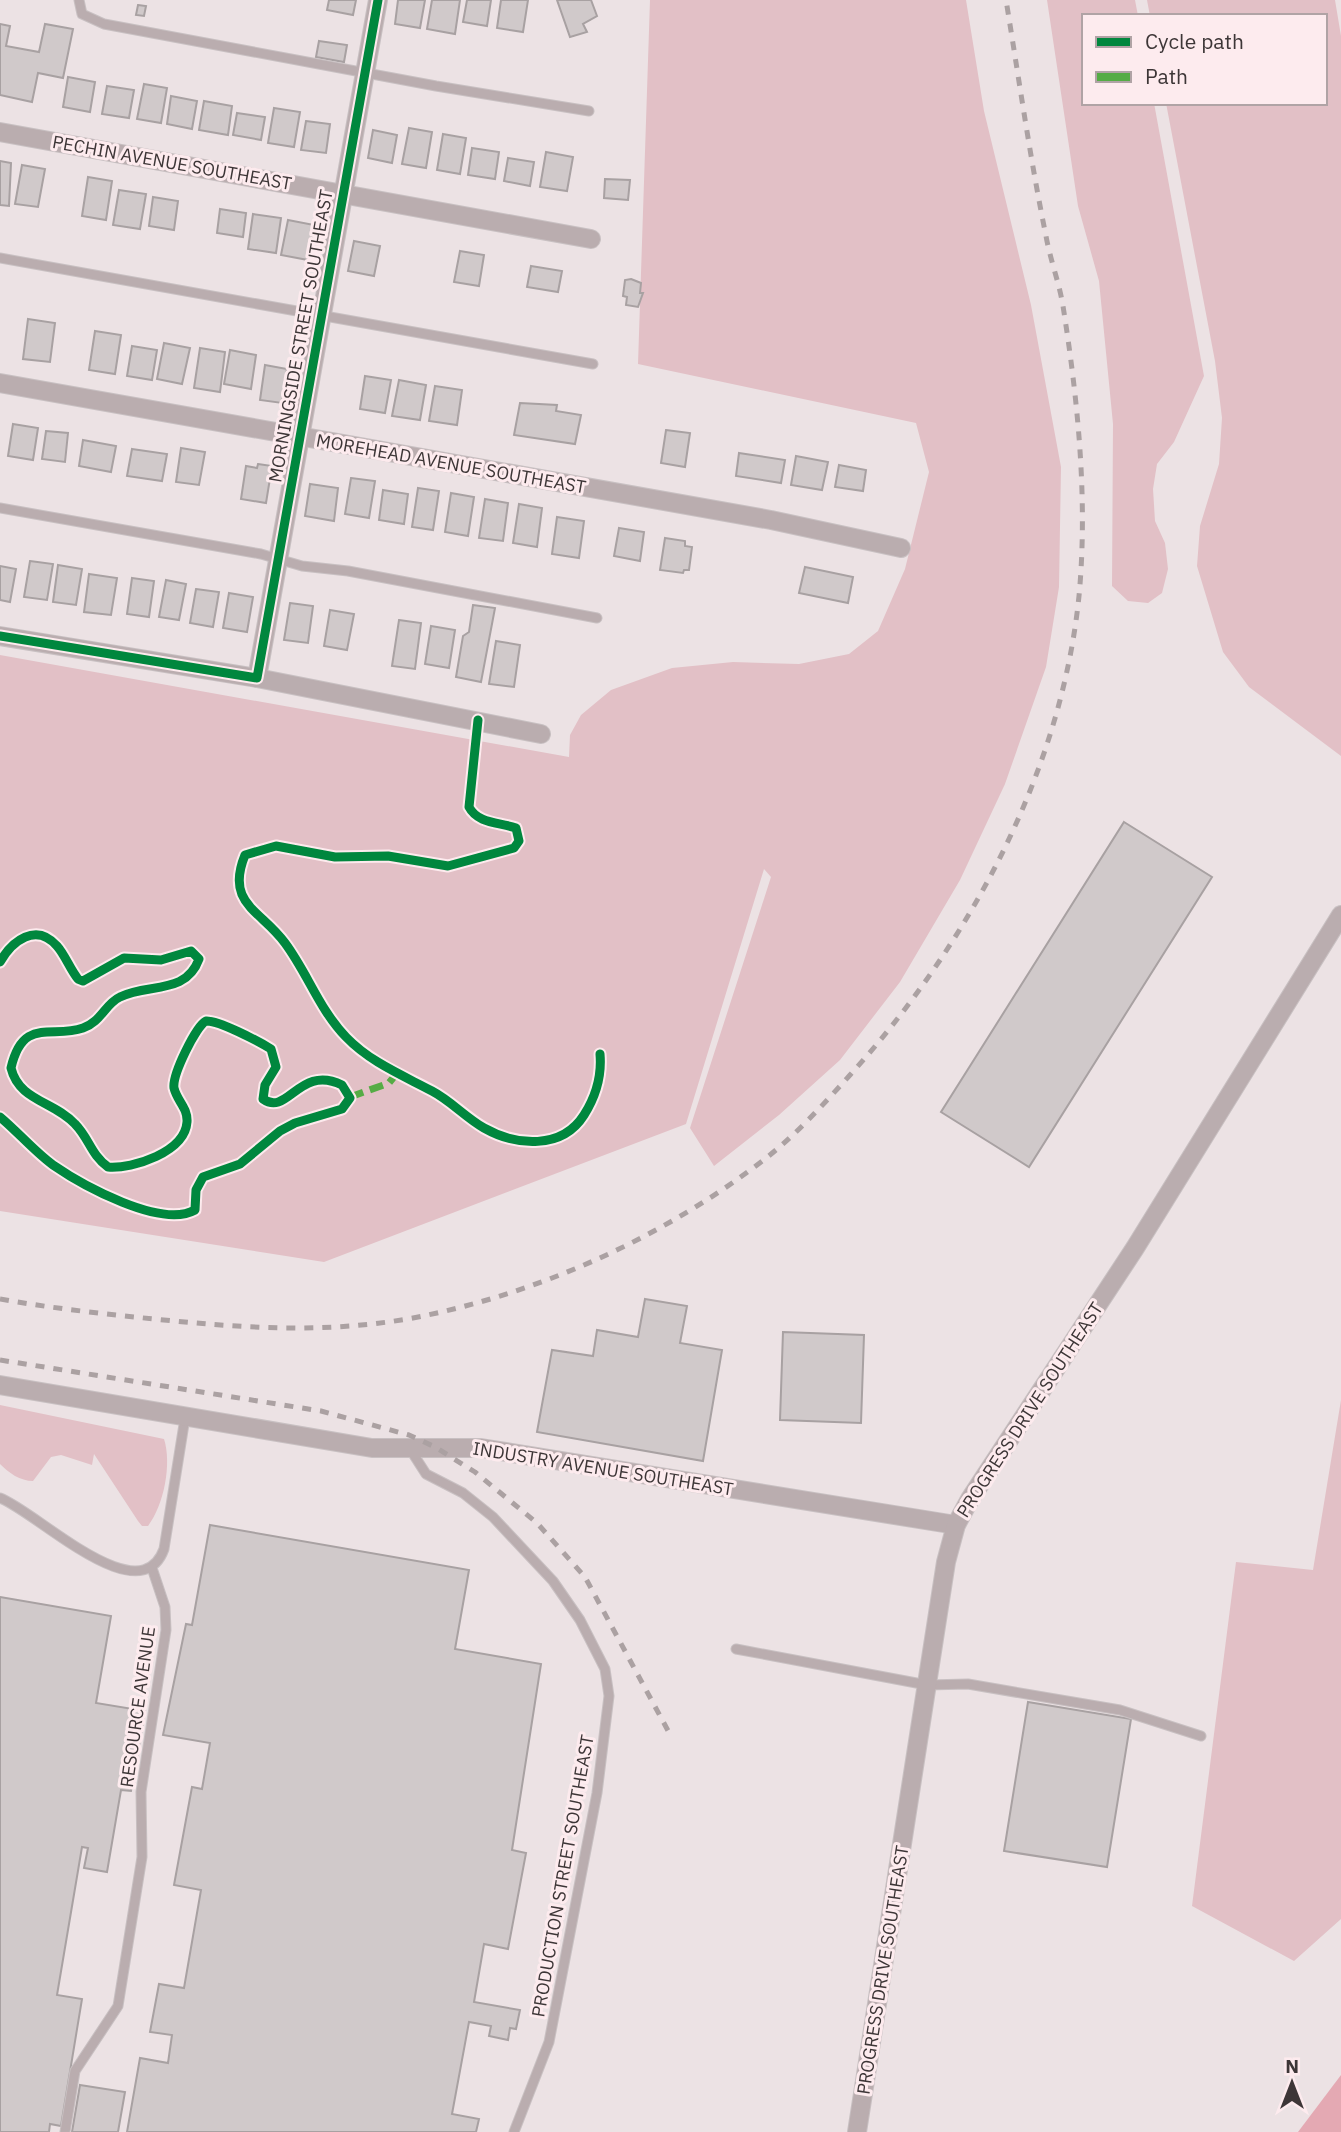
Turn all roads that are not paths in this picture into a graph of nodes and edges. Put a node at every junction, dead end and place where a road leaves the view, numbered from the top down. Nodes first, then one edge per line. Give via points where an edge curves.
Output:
1 (79, 0) edge
2 (377, 0) edge
3 (366, 73) junction
4 (589, 111) dead end
5 (0, 132) edge
6 (342, 194) junction
7 (591, 239) dead end
8 (0, 258) edge
9 (322, 315) junction
10 (593, 364) dead end
11 (0, 383) edge
12 (300, 437) junction
13 (0, 508) edge
14 (901, 548) dead end
15 (279, 559) junction
16 (597, 618) dead end
17 (0, 636) edge
18 (257, 678) junction
19 (541, 734) dead end
20 (1341, 915) edge
21 (0, 1385) edge
22 (185, 1418) junction
23 (410, 1448) junction
24 (0, 1498) edge
25 (956, 1525) junction
26 (152, 1568) junction
27 (736, 1649) dead end
28 (927, 1685) junction
29 (1201, 1736) dead end
30 (65, 2132) edge
31 (514, 2132) edge
32 (857, 2132) edge

1 - 3 lane via 82,14 104,24
2 - 3 street, MORNINGSIDE STREET SOUTHEAST
3 - 4 lane
3 - 6 street, MORNINGSIDE STREET SOUTHEAST
5 - 6 street, PECHIN AVENUE SOUTHEAST
6 - 7 street, PECHIN AVENUE SOUTHEAST
6 - 9 street, MORNINGSIDE STREET SOUTHEAST
8 - 9 lane
9 - 10 lane
9 - 12 street, MORNINGSIDE STREET SOUTHEAST
11 - 12 street, MOREHEAD AVENUE SOUTHEAST
12 - 14 street, MOREHEAD AVENUE SOUTHEAST via 771,520
12 - 15 street, MORNINGSIDE STREET SOUTHEAST
13 - 15 lane
15 - 16 lane
15 - 18 street, MORNINGSIDE STREET SOUTHEAST
17 - 18 street
18 - 19 street
20 - 25 street, PROGRESS DRIVE SOUTHEAST via 1135,1248
21 - 22 street, INDUSTRY AVENUE SOUTHEAST
22 - 23 street, INDUSTRY AVENUE SOUTHEAST via 372,1448
22 - 26 lane via 164,1549
23 - 25 street, INDUSTRY AVENUE SOUTHEAST via 481,1448
23 - 31 lane, PRODUCTION STREET SOUTHEAST via 426,1474 463,1493 493,1517 553,1581 605,1669 609,1696 597,1793 549,2042
24 - 26 lane via 113,1569 139,1572
25 - 28 street, PROGRESS DRIVE SOUTHEAST
26 - 30 lane, RESOURCE AVENUE via 165,1607 166,1630 141,1792 140,1870 118,2006 75,2071
27 - 28 lane
28 - 29 lane via 968,1684 1120,1710
28 - 32 street, PROGRESS DRIVE SOUTHEAST

